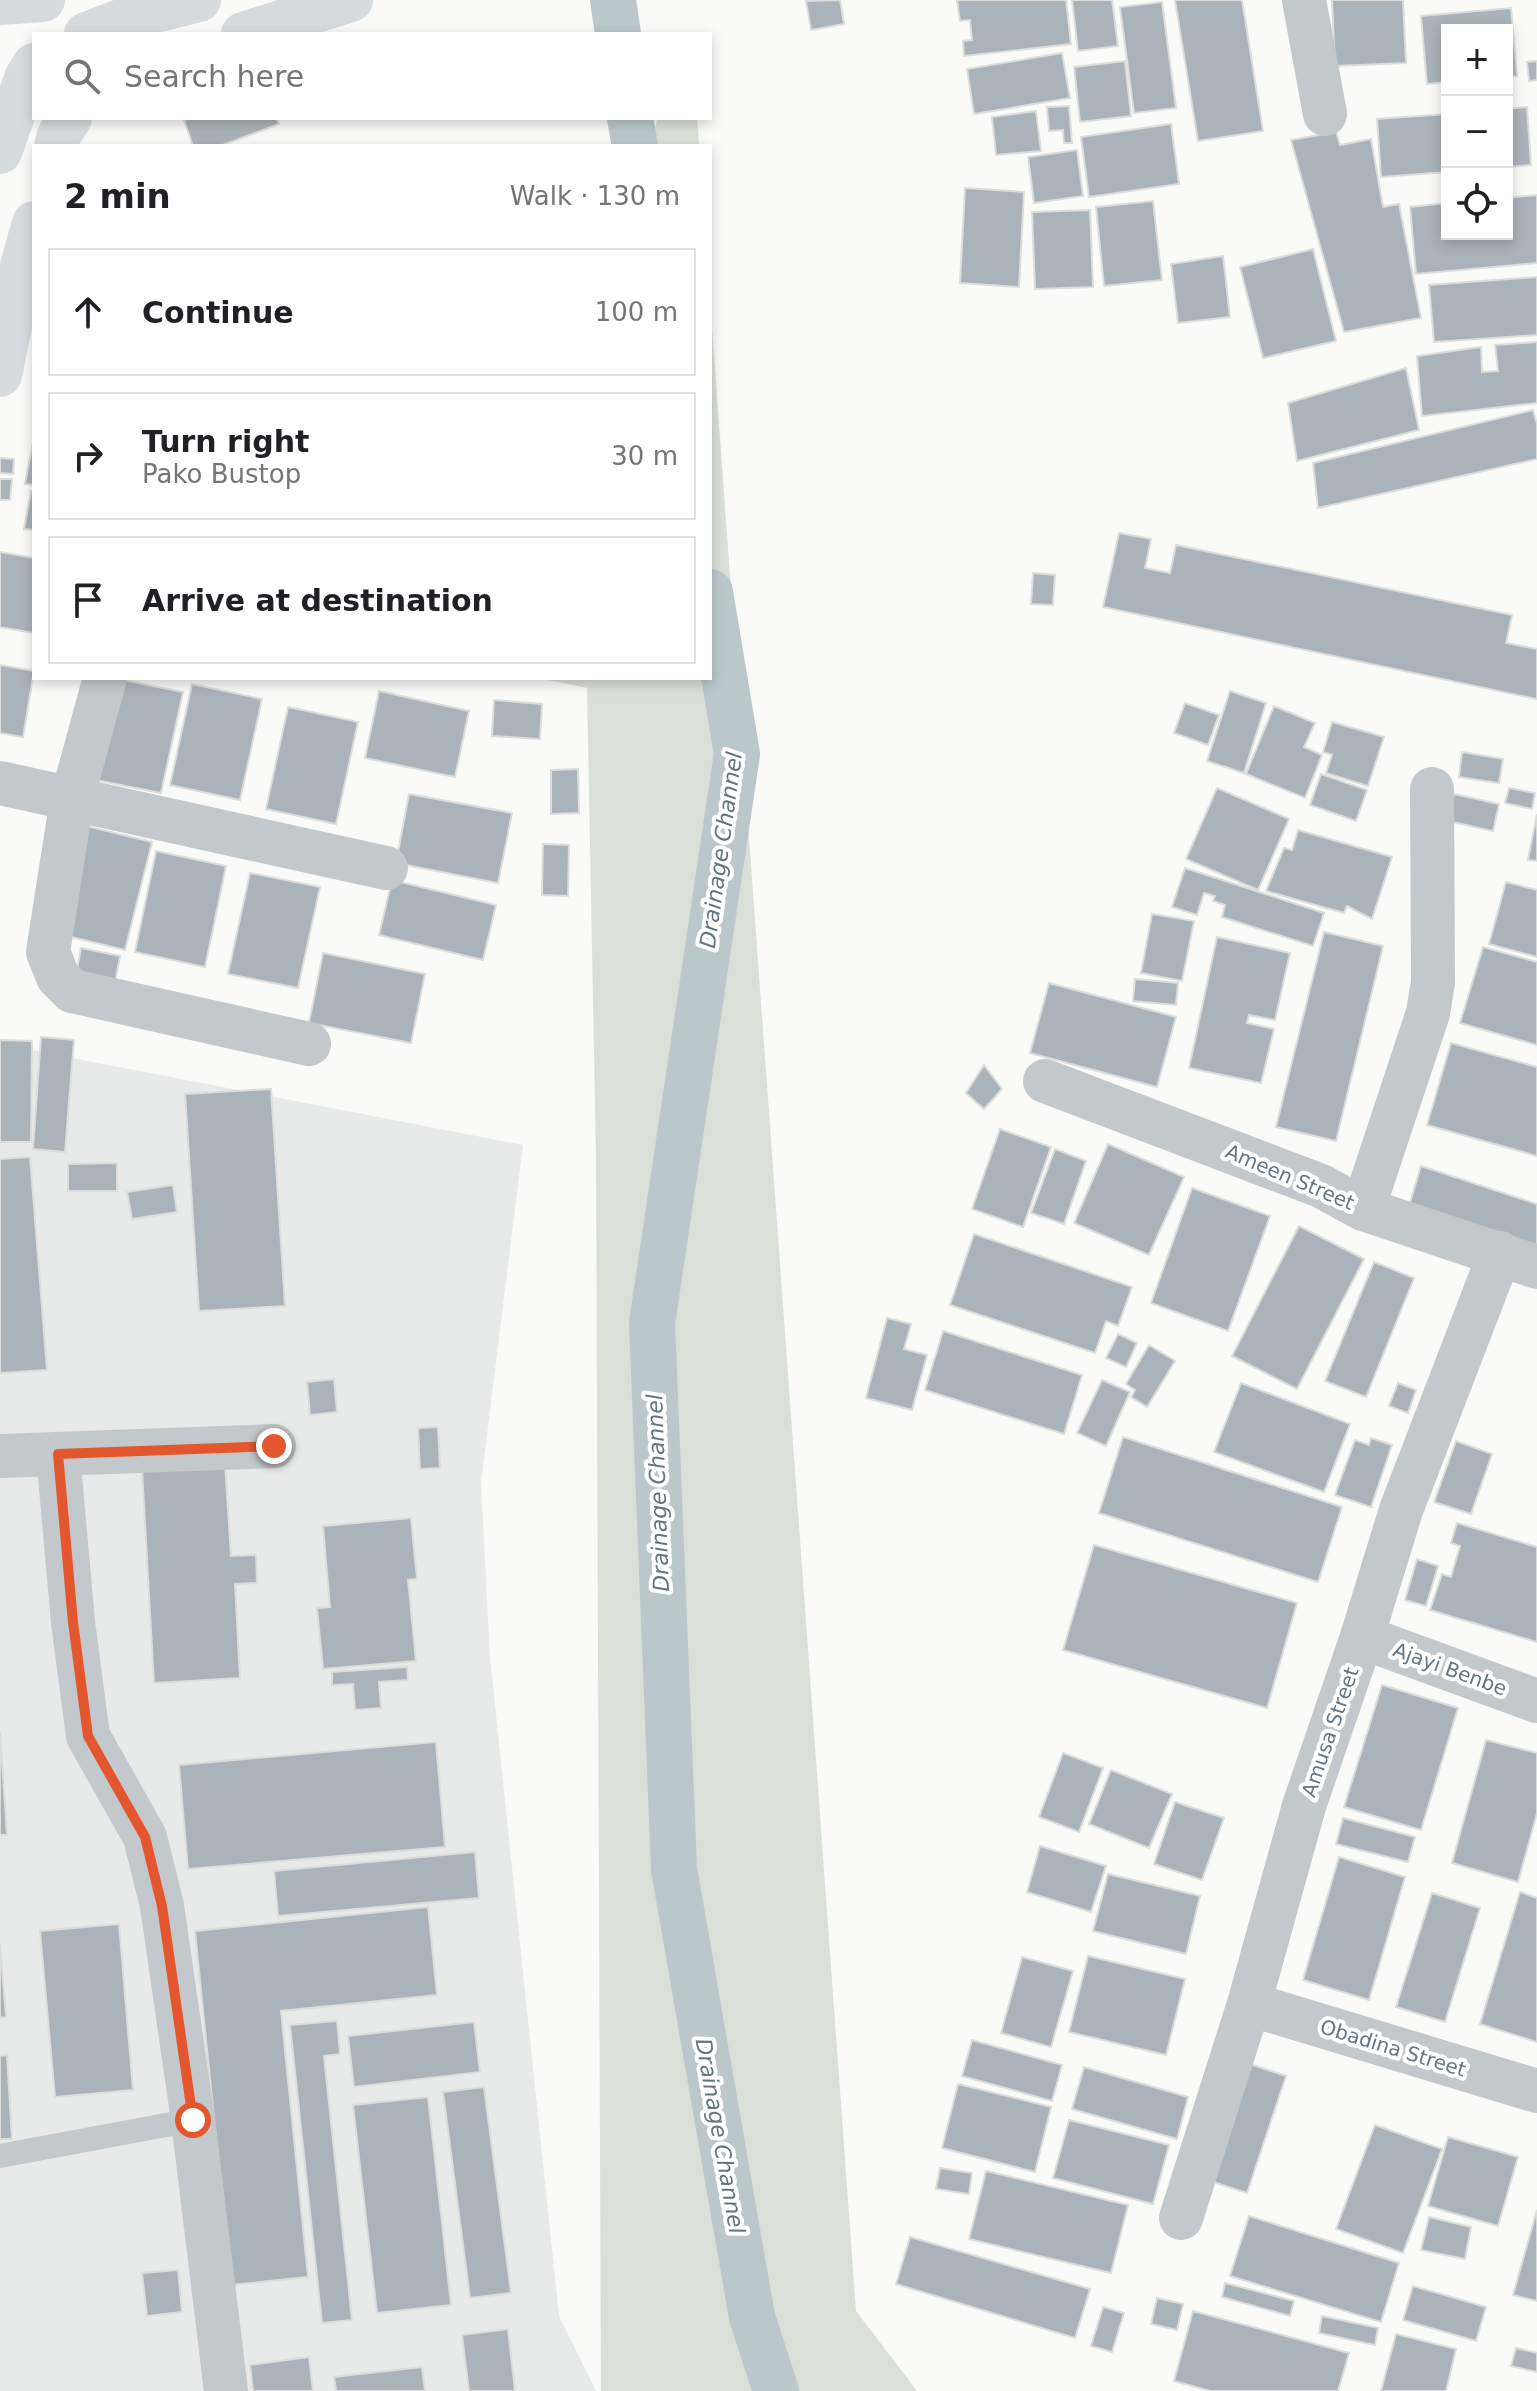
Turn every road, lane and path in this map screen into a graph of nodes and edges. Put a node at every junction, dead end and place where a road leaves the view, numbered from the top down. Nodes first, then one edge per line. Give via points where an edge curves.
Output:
1 (43, 0) edge
2 (199, 0) edge
3 (351, 0) edge
4 (1304, 0) edge
5 (0, 3) edge
6 (91, 32) edge
7 (249, 32) edge
8 (17, 92) edge
9 (1325, 114) dead end
10 (69, 120) edge
11 (34, 144) edge
12 (57, 144) edge
13 (0, 152) edge
14 (30, 249) edge
15 (0, 375) edge
16 (104, 680) edge
17 (0, 783) edge
18 (1432, 789) dead end
19 (72, 799) junction
20 (386, 868) dead end
21 (309, 1044) dead end
22 (1045, 1081) dead end
23 (1363, 1209) junction
24 (1518, 1260) edge
25 (274, 1446) dead end
26 (58, 1454) junction
27 (0, 1456) edge
28 (1362, 1637) junction
29 (1537, 1701) edge
30 (1249, 2004) junction
31 (1537, 2091) edge
32 (193, 2120) junction
33 (0, 2156) edge
34 (1181, 2218) dead end
35 (226, 2391) edge

1 - 5 main road
2 - 6 main road
3 - 7 main road
4 - 9 street
8 - 11 main road
8 - 13 main road
10 - 12 main road
14 - 15 main road
16 - 19 street
17 - 19 street
18 - 23 street via 1433,982 1428,1013
19 - 20 street
19 - 21 street via 48,952 58,977 72,991
22 - 23 street, Ameen Street via 1321,1186
23 - 24 street, Ameen Street
24 - 28 street, Amusa Street via 1401,1510
25 - 26 street
26 - 27 street
26 - 32 street via 88,1736 145,1837 162,1906
28 - 29 street, Ajayi Benbe
28 - 30 street, Amusa Street via 1304,1806
30 - 31 street, Obadina Street
30 - 34 street, Amusa Street
32 - 33 lane
32 - 35 street

